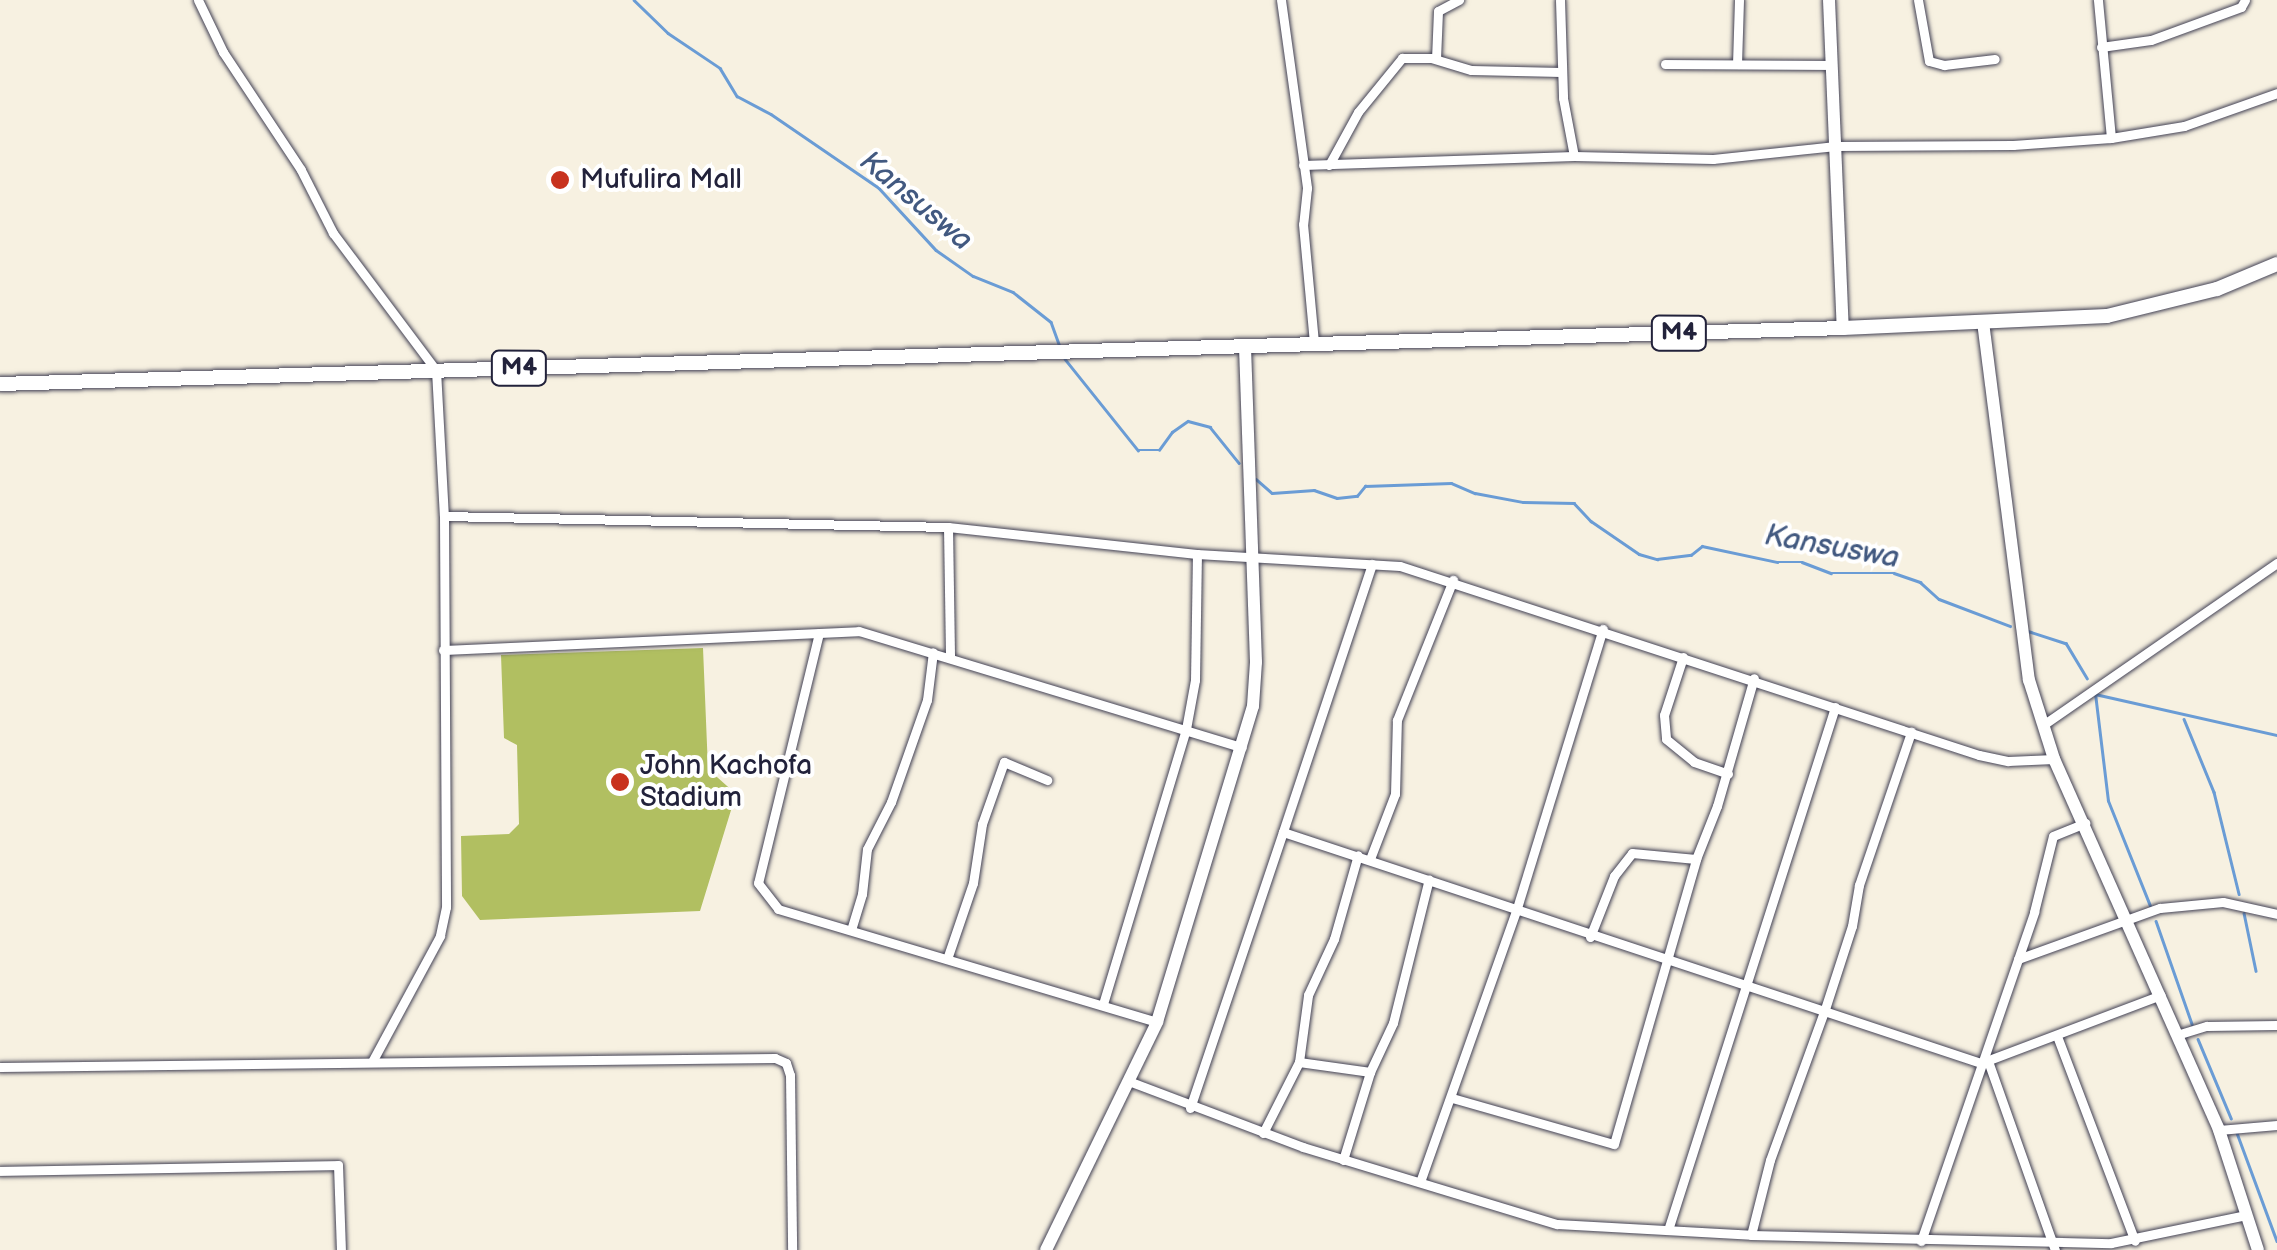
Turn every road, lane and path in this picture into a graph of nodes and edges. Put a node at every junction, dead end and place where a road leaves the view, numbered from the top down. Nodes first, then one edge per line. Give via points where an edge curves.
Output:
1 (198, 0) edge
2 (1281, 0) edge
3 (1459, 0) edge
4 (1560, 0) edge
5 (1740, 0) edge
6 (1829, 0) edge
7 (1918, 0) edge
8 (2098, 0) edge
9 (2245, 0) edge
10 (2101, 47) junction
11 (1995, 58) dead end
12 (1436, 59) junction
13 (1665, 64) dead end
14 (1737, 64) junction
15 (1832, 65) junction
16 (1561, 72) junction
17 (2277, 94) edge
18 (2111, 138) junction
19 (1835, 146) junction
20 (1574, 156) junction
21 (1303, 165) junction
22 (1329, 165) junction
23 (2277, 264) edge
24 (1983, 322) junction
25 (1843, 328) junction
26 (1314, 343) junction
27 (1244, 345) junction
28 (436, 370) junction
29 (0, 384) edge
30 (444, 516) junction
31 (948, 528) junction
32 (1197, 554) junction
33 (1251, 556) junction
34 (2277, 563) edge
35 (1372, 564) junction
36 (1453, 580) junction
37 (1603, 629) junction
38 (819, 633) junction
39 (444, 650) junction
40 (933, 652) junction
41 (950, 656) junction
42 (1682, 656) junction
43 (1754, 678) junction
44 (1836, 707) junction
45 (2043, 726) junction
46 (1186, 728) junction
47 (1911, 732) junction
48 (1242, 748) junction
49 (2054, 759) junction
50 (1728, 774) junction
51 (1047, 780) dead end
52 (2085, 823) junction
53 (1283, 832) junction
54 (1358, 855) junction
55 (1370, 859) junction
56 (1696, 859) junction
57 (1429, 879) junction
58 (1517, 908) junction
59 (2277, 914) edge
60 (2128, 921) junction
61 (851, 930) junction
62 (1590, 937) junction
63 (946, 959) junction
64 (1666, 959) junction
65 (2018, 959) junction
66 (1744, 986) junction
67 (2161, 995) junction
68 (1103, 1004) junction
69 (1824, 1012) junction
70 (1158, 1022) junction
71 (2277, 1024) edge
72 (2180, 1034) junction
73 (2057, 1036) junction
74 (373, 1060) junction
75 (1299, 1062) junction
76 (1984, 1062) junction
77 (0, 1066) edge
78 (1370, 1072) junction
79 (1131, 1082) junction
80 (1452, 1098) junction
81 (1190, 1108) junction
82 (2277, 1125) edge
83 (2219, 1130) junction
84 (1263, 1133) junction
85 (1343, 1160) junction
86 (0, 1171) edge
87 (1420, 1182) junction
88 (2246, 1214) junction
89 (1668, 1230) junction
90 (1750, 1235) junction
91 (1921, 1241) junction
92 (2135, 1241) junction
93 (2054, 1246) edge
94 (341, 1250) edge
95 (792, 1250) edge
96 (1046, 1250) edge
97 (2258, 1250) edge

1 - 28 street via 333,233
2 - 21 street
3 - 12 street via 1438,11
4 - 16 street
5 - 14 street
6 - 15 street
7 - 11 street via 1929,61
8 - 10 street
9 - 10 street via 2242,8 2151,40
10 - 18 street
12 - 16 street via 1471,70
12 - 22 street via 1396,62
13 - 14 street
14 - 15 street
15 - 19 street
16 - 20 street
17 - 18 street via 2184,126
18 - 19 street
19 - 20 street via 1714,159
19 - 25 street
20 - 22 street
21 - 22 street
21 - 26 street
23 - 24 main road, M4 via 2217,290 2125,312
24 - 25 main road, M4
24 - 45 street via 2024,652
25 - 26 main road, M4
26 - 27 main road, M4
27 - 28 main road, M4
27 - 33 street
28 - 29 main road, M4
28 - 30 street
30 - 31 street
30 - 39 street
31 - 32 street
31 - 41 street
32 - 33 street
32 - 46 street via 1195,680
33 - 35 street
33 - 48 street via 1255,686
34 - 45 street
35 - 36 street
35 - 53 street
36 - 37 street
36 - 55 street via 1397,720 1395,794
37 - 42 street
37 - 58 street
38 - 39 street
38 - 40 street via 859,631
38 - 61 street via 758,883 778,909
39 - 74 street via 444,922
40 - 41 street
40 - 61 street via 925,706 892,802 867,849
41 - 46 street
42 - 43 street
42 - 50 street via 1664,715 1666,739 1694,762
43 - 44 street
43 - 50 street
44 - 47 street
44 - 66 street
45 - 49 street
46 - 48 street
46 - 68 street
47 - 49 street via 1995,759
47 - 69 street
48 - 70 street
49 - 52 street
50 - 56 street
51 - 63 street via 1004,762
52 - 60 street
52 - 65 street via 2054,832
53 - 54 street
53 - 81 street
54 - 55 street
54 - 75 street via 1334,939 1308,994
55 - 57 street
56 - 62 street via 1632,852 1610,885
56 - 64 street
57 - 58 street
57 - 78 street via 1393,1024
58 - 62 street
58 - 80 street
59 - 60 street via 2223,902 2160,908
60 - 65 street
60 - 67 street
61 - 63 street
62 - 64 street
63 - 68 street
64 - 66 street
64 - 80 street via 1614,1144
65 - 76 street
66 - 69 street
66 - 89 street
67 - 72 street
67 - 73 street
68 - 70 street
69 - 76 street
69 - 90 street
70 - 79 street
71 - 72 street via 2206,1026
72 - 83 street
73 - 76 street
73 - 92 street
74 - 77 street
74 - 95 street via 774,1058 790,1075
75 - 78 street
75 - 84 street
76 - 91 street
76 - 93 street
78 - 85 street
79 - 81 street
79 - 96 street
80 - 87 street
81 - 84 street
82 - 83 street
83 - 88 street
84 - 85 street
85 - 87 street
86 - 94 street via 338,1165
87 - 89 street via 1536,1220
88 - 92 street
88 - 97 street
89 - 90 street
90 - 91 street
91 - 93 street
92 - 93 street

